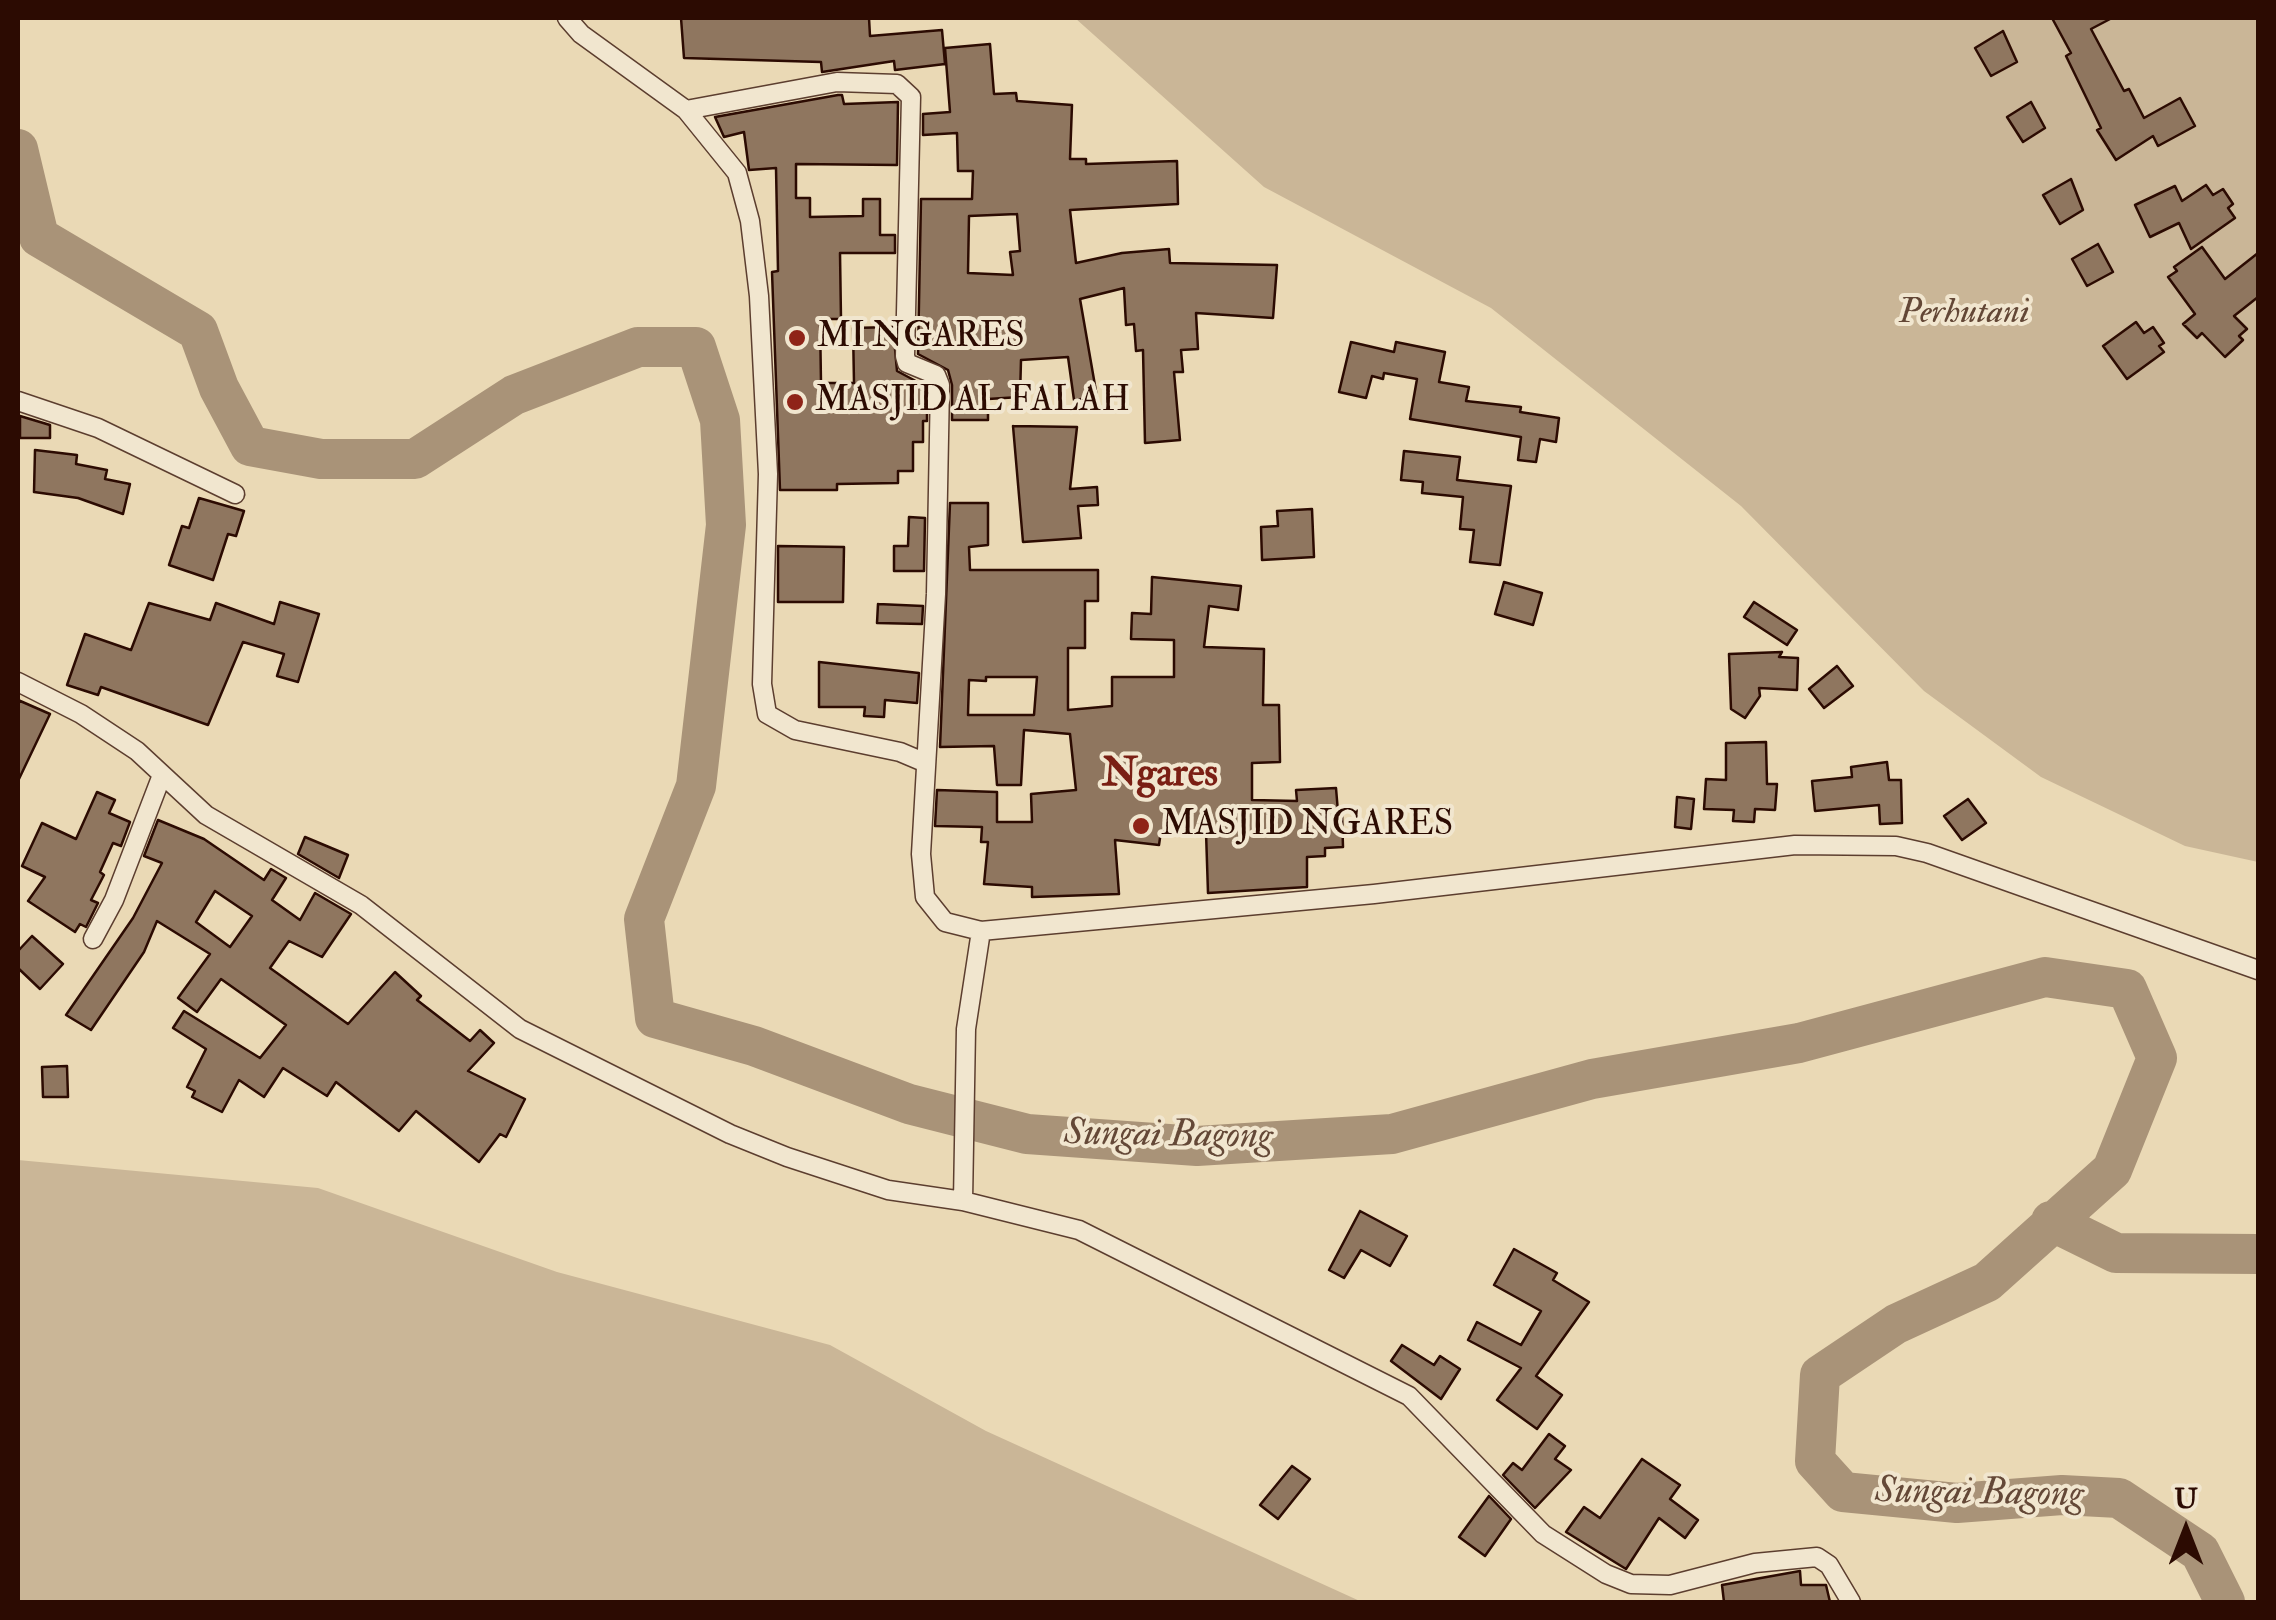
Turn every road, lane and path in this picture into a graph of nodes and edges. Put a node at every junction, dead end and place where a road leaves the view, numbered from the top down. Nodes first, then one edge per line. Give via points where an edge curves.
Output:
1 (567, 18) edge
2 (686, 110) junction
3 (18, 401) edge
4 (235, 494) dead end
5 (18, 682) edge
6 (926, 763) junction
7 (162, 775) junction
8 (980, 931) junction
9 (93, 939) dead end
10 (2258, 970) edge
11 (963, 1201) junction
12 (1851, 1602) edge

1 - 2 street
2 - 6 street via 736,173 750,221 768,474 762,684 767,714 795,730
2 - 6 street via 836,82 897,84 911,97 905,356 936,375 940,385
3 - 4 street via 98,428
5 - 7 street via 81,714
6 - 8 street via 926,897 945,922
7 - 9 street
7 - 11 street via 206,816 361,905 520,1030 787,1157 888,1190
8 - 10 street via 1795,845 1896,846
8 - 11 street via 966,1030
11 - 12 street via 1079,1230 1409,1396 1543,1534 1606,1574 1631,1584 1670,1585 1755,1563 1816,1557 1830,1565

